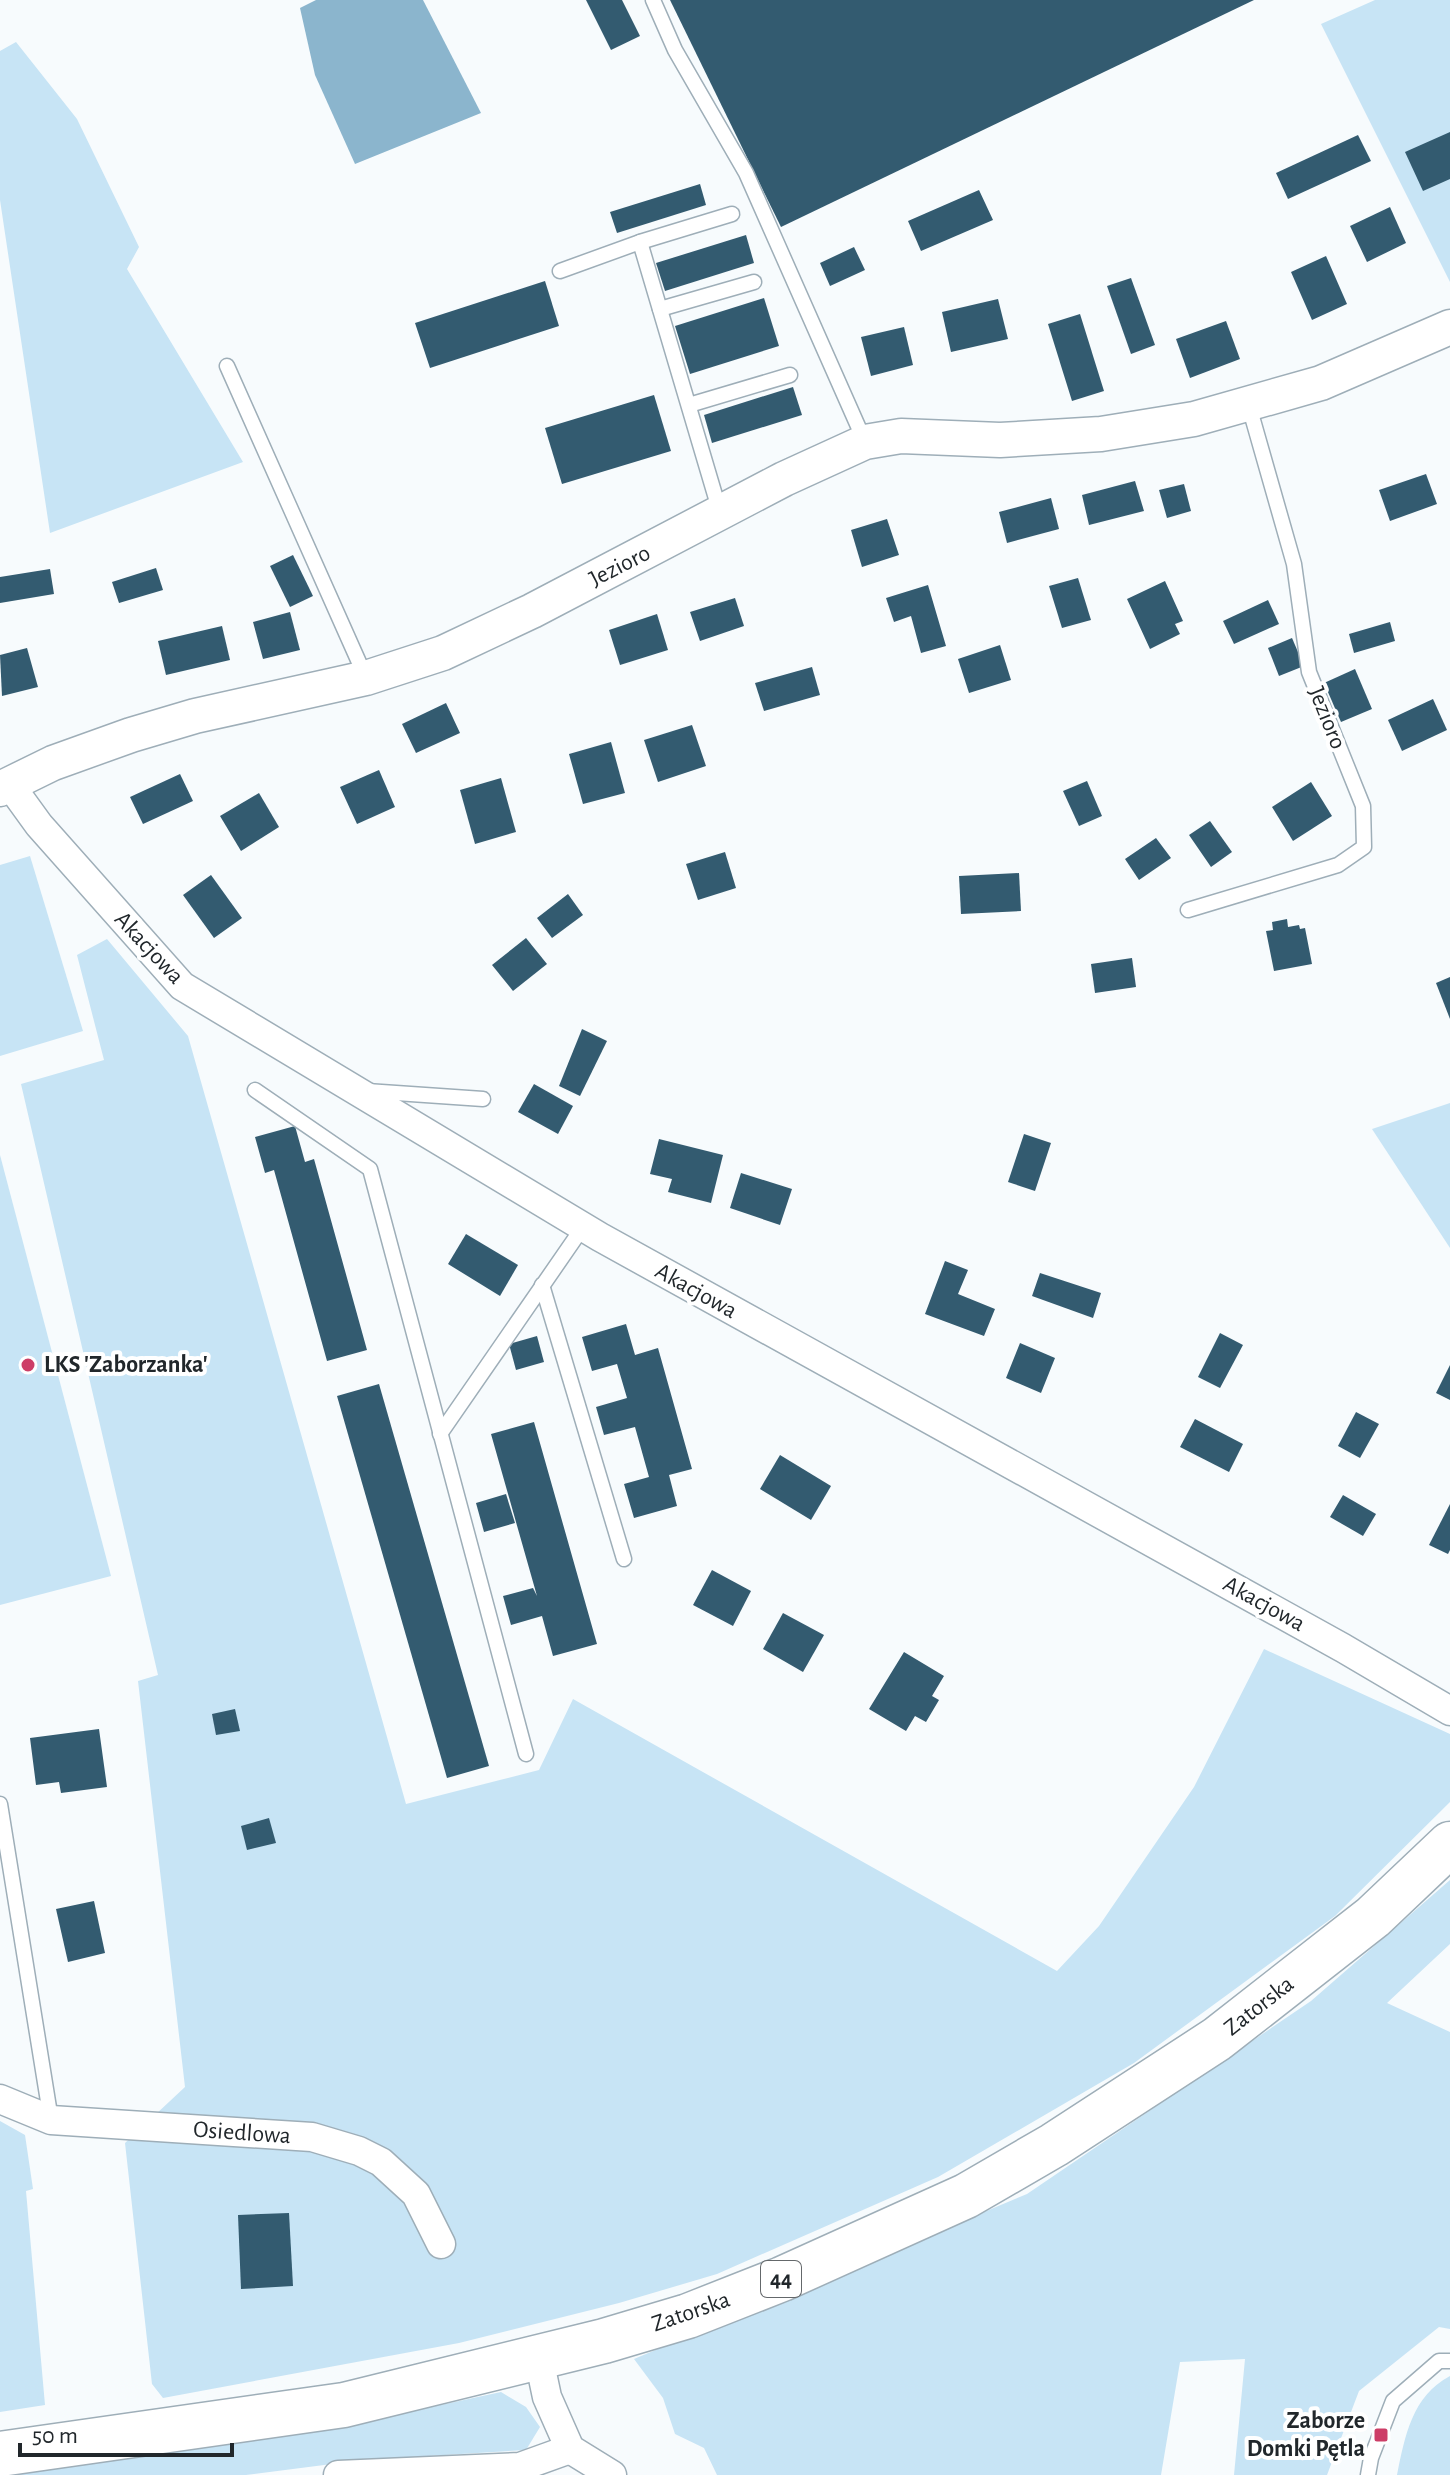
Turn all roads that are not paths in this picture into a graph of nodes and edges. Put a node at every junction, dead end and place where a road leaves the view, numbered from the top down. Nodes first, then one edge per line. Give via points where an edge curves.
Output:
1 (653, 0) edge
2 (732, 214) dead end
3 (640, 242) junction
4 (560, 271) dead end
5 (754, 282) dead end
6 (660, 309) junction
7 (1450, 327) edge
8 (227, 366) dead end
9 (790, 375) dead end
10 (689, 405) junction
11 (1249, 406) junction
12 (865, 442) junction
13 (721, 514) junction
14 (366, 678) junction
15 (5, 787) edge
16 (1188, 910) dead end
17 (255, 1090) dead end
18 (354, 1090) junction
19 (483, 1099) dead end
20 (583, 1227) junction
21 (542, 1285) junction
22 (440, 1434) junction
23 (624, 1559) dead end
24 (1450, 1711) edge
25 (526, 1754) dead end
26 (0, 1804) edge
27 (1450, 1844) edge
28 (0, 2099) edge
29 (51, 2120) junction
30 (441, 2244) dead end
31 (539, 2359) junction
32 (1450, 2361) edge
33 (570, 2449) junction
34 (0, 2454) edge
35 (338, 2475) edge
36 (612, 2475) edge
37 (1368, 2475) edge

1 - 12 lane via 675,50 746,173
2 - 3 lane
3 - 4 lane
3 - 6 lane
5 - 6 lane
6 - 10 lane
7 - 11 street, Jezioro via 1321,383
8 - 14 lane
9 - 10 lane
10 - 13 lane
11 - 12 street, Jezioro via 1101,434 1000,440 901,436
11 - 16 lane, Jezioro via 1294,564 1309,672 1363,806 1364,847 1338,865
12 - 13 street, Jezioro
13 - 14 street, Jezioro via 443,653
14 - 15 street, Jezioro via 144,731 53,763
15 - 18 street, Akacjowa via 182,986
17 - 22 lane via 370,1169
18 - 19 lane
18 - 20 street, Akacjowa
20 - 21 lane
20 - 24 street, Akacjowa
21 - 22 lane
21 - 23 lane
22 - 25 lane
26 - 29 lane
27 - 31 main road, Zatorska / 44 via 1373,1917 1217,2039 966,2196 688,2316
28 - 29 street, Osiedlowa
29 - 30 street, Osiedlowa via 312,2137 359,2151 381,2162 416,2194
31 - 33 street via 547,2397
31 - 34 main road, Zatorska / 44 via 344,2405
32 - 37 lane via 1439,2361 1393,2401
33 - 35 street via 520,2467
33 - 36 street

